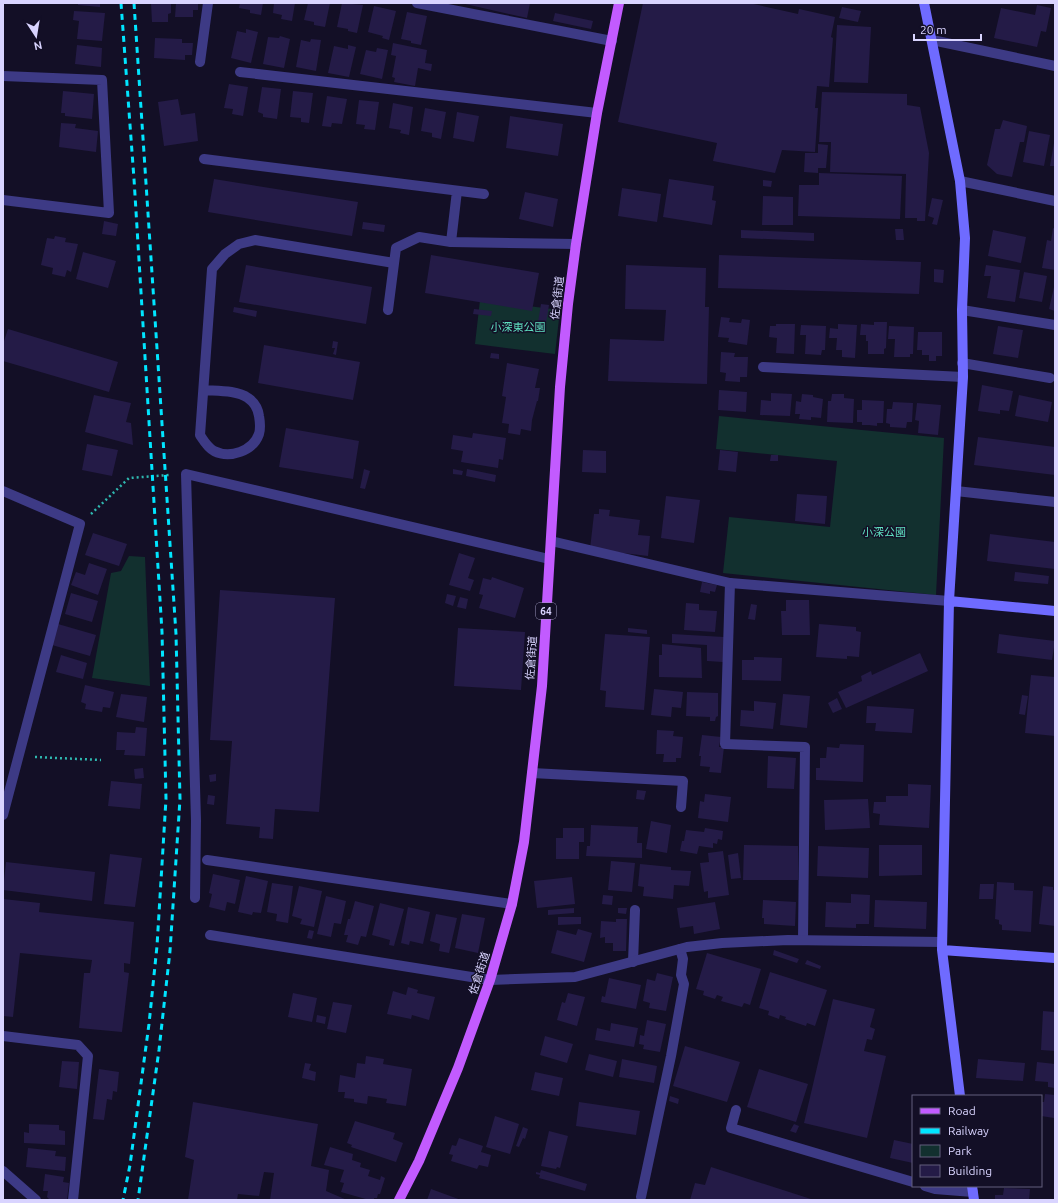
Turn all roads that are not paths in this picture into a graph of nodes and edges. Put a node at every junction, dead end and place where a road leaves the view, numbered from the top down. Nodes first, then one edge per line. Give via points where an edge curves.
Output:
1 (208, 3) edge
2 (417, 3) edge
3 (619, 3) edge
4 (924, 3) edge
5 (932, 40) junction
6 (612, 41) junction
7 (200, 62) dead end
8 (1055, 66) edge
9 (240, 72) dead end
10 (3, 76) edge
11 (597, 113) junction
12 (204, 159) dead end
13 (960, 181) junction
14 (457, 191) junction
15 (484, 194) dead end
16 (3, 200) edge
17 (1055, 201) edge
18 (451, 242) junction
19 (576, 244) junction
20 (394, 263) junction
21 (388, 310) dead end
22 (962, 310) junction
23 (1055, 326) edge
24 (962, 363) junction
25 (763, 368) dead end
26 (962, 377) junction
27 (1050, 378) dead end
28 (204, 390) junction
29 (3, 491) edge
30 (956, 491) junction
31 (1055, 502) edge
32 (551, 542) junction
33 (550, 559) junction
34 (730, 583) junction
35 (949, 601) junction
36 (1055, 611) edge
37 (532, 773) junction
38 (681, 807) dead end
39 (3, 815) edge
40 (207, 860) dead end
41 (195, 898) dead end
42 (512, 904) junction
43 (635, 910) dead end
44 (210, 935) dead end
45 (803, 940) junction
46 (942, 946) junction
47 (680, 949) junction
48 (1055, 958) edge
49 (633, 962) junction
50 (490, 980) junction
51 (3, 1036) edge
52 (960, 1095) edge
53 (736, 1110) dead end
54 (3, 1171) edge
55 (912, 1182) edge
56 (928, 1187) edge
57 (973, 1193) edge
58 (641, 1197) dead end
59 (36, 1200) edge
60 (73, 1200) edge
61 (399, 1200) edge

1 - 7 street
2 - 6 street
3 - 6 main road, 佐倉街道 / 64
4 - 5 street
5 - 8 street
5 - 13 street
6 - 11 main road, 佐倉街道 / 64
9 - 11 street
10 - 16 street via 102,80 110,213
11 - 19 main road, 佐倉街道 / 64
12 - 14 street
13 - 17 street
13 - 22 street via 964,238
14 - 15 street
14 - 18 street
18 - 19 street
18 - 20 street via 419,237 396,248
19 - 32 main road, 佐倉街道 / 64 via 560,387
20 - 21 street
20 - 28 street via 255,240 239,244 225,254 212,269
22 - 23 street
22 - 24 street
24 - 26 street
24 - 27 street
25 - 26 street
26 - 30 street
28 - 28 street via 238,393 248,398 258,409 261,425 259,435 249,448 230,455 214,451 205,444 200,435
29 - 39 street via 80,524
30 - 31 street
30 - 35 street
32 - 33 main road, 佐倉街道 / 64
32 - 34 street
33 - 37 main road, 佐倉街道 / 64 via 542,686
33 - 41 street via 186,474 196,821
34 - 35 street
34 - 45 street via 725,744 805,747
35 - 36 street
35 - 46 street
37 - 38 street via 683,781
37 - 42 main road, 佐倉街道 / 64 via 524,842
40 - 42 street
42 - 50 main road, 佐倉街道 / 64
43 - 49 street
44 - 50 street
45 - 46 street
45 - 47 street via 729,943
46 - 48 street
46 - 52 street
47 - 49 street
47 - 58 street via 684,984
49 - 50 street via 575,977
50 - 61 main road, 佐倉街道 / 64 via 458,1068
51 - 60 street via 78,1045 88,1056
53 - 55 street via 731,1128
54 - 59 street
56 - 57 street

